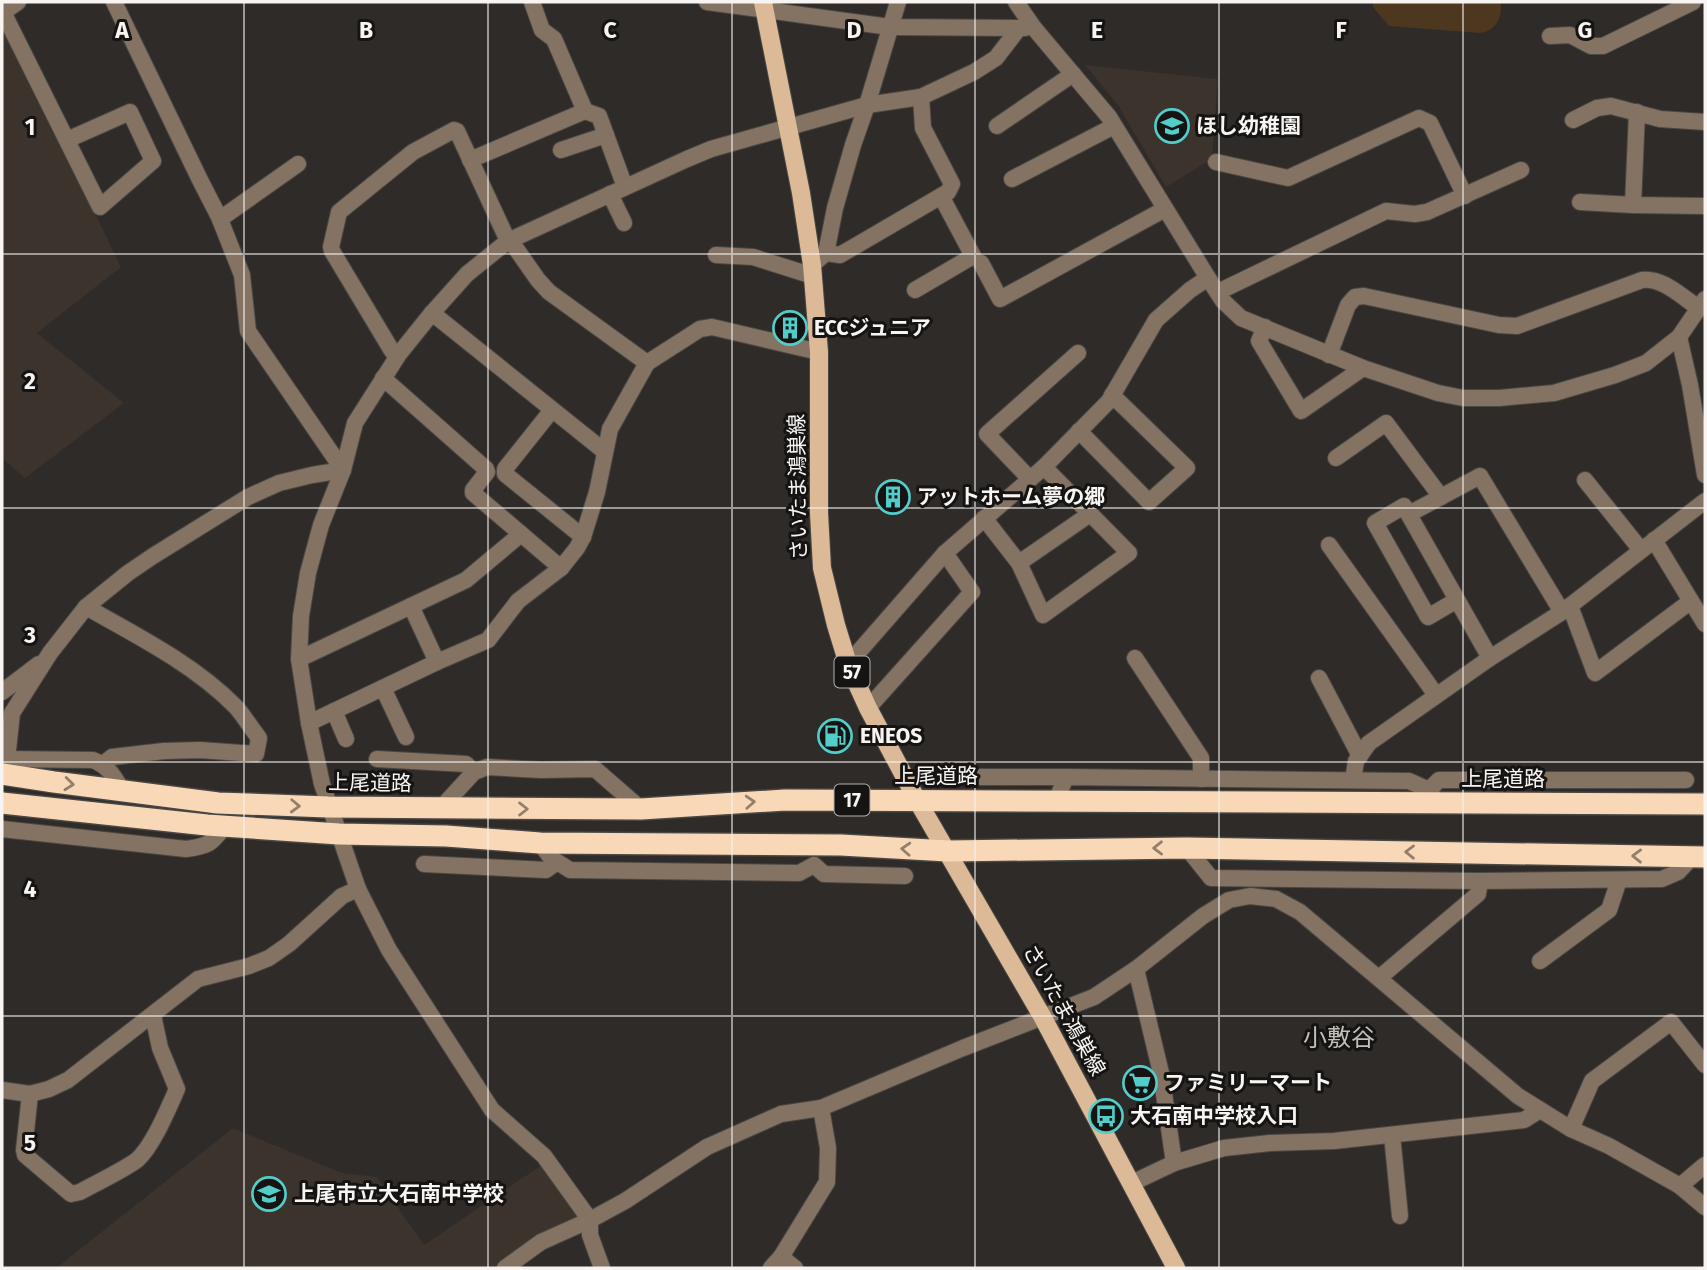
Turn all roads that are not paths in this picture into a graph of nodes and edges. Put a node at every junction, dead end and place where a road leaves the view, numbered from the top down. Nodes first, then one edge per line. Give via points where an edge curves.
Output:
1 (19, 2) edge
2 (114, 2) edge
3 (532, 2) edge
4 (707, 2) edge
5 (898, 2) edge
6 (1016, 2) edge
7 (1693, 2) edge
8 (764, 6) edge
9 (3, 12) edge
10 (890, 27) junction
11 (1027, 28) junction
12 (1550, 36) dead end
13 (1073, 74) junction
14 (921, 97) junction
15 (867, 105) junction
16 (585, 111) junction
17 (1637, 112) junction
18 (1573, 120) dead end
19 (1705, 122) edge
20 (1114, 125) junction
21 (997, 126) dead end
22 (788, 127) junction
23 (606, 135) junction
24 (67, 140) junction
25 (561, 150) dead end
26 (470, 160) junction
27 (1216, 162) dead end
28 (298, 164) dead end
29 (1521, 170) dead end
30 (1012, 179) dead end
31 (618, 190) junction
32 (941, 196) junction
33 (1465, 196) junction
34 (1580, 202) dead end
35 (1163, 204) junction
36 (1633, 205) junction
37 (1705, 206) edge
38 (220, 219) junction
39 (624, 223) dead end
40 (509, 241) junction
41 (826, 253) junction
42 (716, 255) dead end
43 (981, 263) dead end
44 (813, 271) junction
45 (1208, 278) junction
46 (915, 290) dead end
47 (1217, 292) junction
48 (1702, 304) edge
49 (432, 313) junction
50 (1265, 327) junction
51 (1679, 337) junction
52 (819, 352) junction
53 (1078, 353) dead end
54 (1329, 355) junction
55 (397, 357) junction
56 (647, 363) junction
57 (1363, 368) junction
58 (383, 378) junction
59 (1112, 395) junction
60 (552, 410) junction
61 (1079, 431) junction
62 (604, 451) junction
63 (1336, 458) dead end
64 (1044, 467) junction
65 (343, 470) junction
66 (1705, 475) edge
67 (1030, 479) junction
68 (1585, 480) dead end
69 (1441, 497) junction
70 (1705, 501) edge
71 (1090, 514) junction
72 (1409, 514) junction
73 (984, 517) junction
74 (521, 534) junction
75 (583, 537) junction
76 (1329, 545) dead end
77 (1648, 545) junction
78 (945, 553) junction
79 (1019, 563) junction
80 (561, 568) junction
81 (1457, 600) junction
82 (1691, 601) junction
83 (411, 606) junction
84 (86, 607) junction
85 (1566, 609) junction
86 (1705, 624) edge
87 (1490, 657) junction
88 (1135, 658) dead end
89 (47, 659) junction
90 (299, 659) junction
91 (437, 662) junction
92 (848, 664) junction
93 (1319, 678) dead end
94 (383, 688) junction
95 (2, 691) edge
96 (1436, 695) junction
97 (868, 708) junction
98 (334, 711) junction
99 (309, 723) junction
100 (406, 737) dead end
101 (346, 738) dead end
102 (1360, 757) junction
103 (377, 759) dead end
104 (3, 764) edge
105 (103, 764) junction
106 (474, 772) junction
107 (980, 777) dead end
108 (1066, 777) junction
109 (1201, 779) junction
110 (1353, 780) junction
111 (1686, 780) dead end
112 (122, 790) junction
113 (1433, 796) junction
114 (917, 800) junction
115 (1056, 801) junction
116 (2, 803) edge
117 (1705, 804) edge
118 (328, 807) junction
119 (441, 808) junction
120 (641, 809) junction
121 (225, 826) junction
122 (2, 829) edge
123 (339, 834) junction
124 (540, 843) junction
125 (841, 845) junction
126 (1187, 848) junction
127 (948, 851) junction
128 (1699, 857) edge
129 (557, 862) junction
130 (424, 864) dead end
131 (814, 865) junction
132 (905, 876) dead end
133 (1252, 879) junction
134 (1619, 880) junction
135 (1480, 881) junction
136 (358, 889) junction
137 (1250, 896) junction
138 (1540, 961) dead end
139 (1136, 969) junction
140 (1378, 978) junction
141 (153, 1015) junction
142 (1042, 1016) junction
143 (1705, 1065) edge
144 (2, 1090) edge
145 (30, 1094) junction
146 (821, 1108) junction
147 (1540, 1110) junction
148 (1571, 1129) junction
149 (1392, 1135) junction
150 (1174, 1163) junction
151 (1705, 1165) edge
152 (1132, 1183) junction
153 (1680, 1186) junction
154 (1705, 1207) edge
155 (1401, 1216) dead end
156 (590, 1220) junction
157 (776, 1263) edge
158 (505, 1268) edge
159 (602, 1268) edge
160 (795, 1268) edge
161 (1176, 1268) edge

1 - 9 street
2 - 38 street
3 - 16 street via 542,30 554,39
4 - 8 street
5 - 10 street
6 - 11 street
7 - 12 street via 1603,46 1591,46 1570,35
8 - 10 street
8 - 22 main road, さいたま鴻巣線 / 57
9 - 24 street
10 - 11 street
10 - 15 street
11 - 13 street
11 - 14 street via 996,58
13 - 20 street
13 - 21 street
14 - 15 street
14 - 32 street via 923,128 953,184
15 - 22 street
15 - 41 street
16 - 23 street via 599,116
16 - 26 street
17 - 18 street via 1611,106
17 - 19 street via 1660,119
17 - 36 street
20 - 30 street
20 - 35 street
22 - 31 street via 711,149
22 - 44 main road, さいたま鴻巣線 / 57
23 - 25 street
23 - 31 street
24 - 24 street via 100,207 153,161 130,112
26 - 40 street
26 - 55 street via 457,131 444,134 392,168 338,215 332,251
27 - 33 street via 1288,178 1419,118 1430,123
28 - 38 street
29 - 33 street
31 - 39 street
31 - 40 street
32 - 41 street via 840,255
32 - 46 street via 973,256
33 - 47 street via 1415,214 1386,211
34 - 36 street
35 - 43 street via 1000,299
35 - 45 street
36 - 37 street
38 - 65 street via 242,275 248,331
40 - 49 street via 467,274
40 - 56 street via 549,292
41 - 44 street
42 - 44 street via 753,257
44 - 52 main road, さいたま鴻巣線 / 57
45 - 47 street
45 - 59 street via 1156,320
47 - 50 street via 1241,317
48 - 51 street
48 - 54 street via 1660,282 1642,280 1517,326 1364,296 1348,305
49 - 55 street
49 - 60 street
50 - 54 street
50 - 57 street via 1259,341 1301,411
51 - 57 street via 1646,363 1554,393 1463,398
51 - 66 street
52 - 56 street via 707,327
52 - 92 main road, さいたま鴻巣線 / 57 via 822,568
53 - 67 street via 987,434
54 - 57 street
55 - 58 street
56 - 62 street via 614,421
58 - 65 street via 355,423
58 - 74 street via 486,469 473,493
59 - 61 street
59 - 61 street via 1187,468 1149,502
60 - 62 street
60 - 75 street via 505,474
61 - 64 street
62 - 75 street
63 - 69 street via 1386,424
64 - 67 street
64 - 71 street
65 - 84 street via 279,483 248,496 153,556
65 - 90 street via 307,573
67 - 73 street
68 - 77 street
69 - 72 street
69 - 85 street via 1480,476
70 - 77 street
71 - 79 street
71 - 79 street via 1129,553 1043,615
72 - 81 street
72 - 81 street via 1404,506 1375,523 1428,617
73 - 78 street
73 - 79 street
74 - 80 street
74 - 83 street via 466,580
75 - 80 street
76 - 96 street
77 - 82 street
77 - 85 street
78 - 92 street
78 - 97 street via 972,592
80 - 91 street via 518,601 488,640
81 - 87 street
82 - 85 street via 1595,673
82 - 86 street
83 - 90 street
83 - 91 street
84 - 89 street
84 - 105 street via 206,681 237,709 259,738 256,754 164,751 112,757
85 - 87 street
87 - 96 street
88 - 109 street via 1201,758
89 - 95 street
89 - 104 street via 12,713
90 - 99 street
91 - 94 street
92 - 97 main road, さいたま鴻巣線 / 57
93 - 102 street
94 - 98 street
94 - 100 street
96 - 102 street via 1369,743
97 - 114 main road, さいたま鴻巣線 / 57
98 - 99 street
98 - 101 street
99 - 118 street
102 - 110 street
103 - 106 street via 466,764
104 - 105 street via 93,760
104 -> 112 highway, 上尾道路 / 17 via 54,782
105 - 112 street
106 - 119 street
106 - 120 street via 487,767 595,769
107 - 108 street
108 - 109 street
108 - 115 street
109 - 110 street
110 - 113 street via 1409,781
111 - 113 street via 1439,780
112 -> 118 highway, 上尾道路 / 17 via 218,803
113 - 115 highway, 上尾道路 / 17
113 - 117 highway, 上尾道路 / 17
114 - 115 highway, 上尾道路 / 17
120 -> 114 highway, 上尾道路 / 17 via 785,800
114 - 127 main road, さいたま鴻巣線 / 57
116 - 121 highway, 17
118 - 119 highway, 上尾道路 / 17
118 - 123 street
119 -> 120 highway, 上尾道路 / 17
121 - 122 street via 204,847 186,849
121 - 123 highway, 17
123 - 124 highway, 17
123 - 136 street
124 - 125 highway, 17
124 - 129 street
127 -> 125 highway, 17
125 - 131 street
126 -> 127 highway, 17
128 -> 126 highway, 17
126 - 133 street via 1211,878
127 - 142 main road, さいたま鴻巣線 / 57
128 - 134 street via 1662,879
129 - 130 street via 546,870
129 - 131 street via 570,870 799,873
131 - 132 street via 824,874
133 - 135 street
133 - 137 street
134 - 135 street
134 - 138 street via 1609,909
135 - 140 street via 1478,894
136 - 141 street via 342,896 270,958 198,979
136 - 156 street via 389,950 492,1110 544,1156
137 - 139 street via 1229,900 1203,916
137 - 140 street via 1276,900 1300,912
139 - 142 street via 1094,997
139 - 150 street via 1161,1073
140 - 147 street
141 - 145 street via 68,1080
141 - 145 street via 160,1048 177,1089 137,1159 71,1194 25,1155
142 - 146 street
142 - 152 main road, さいたま鴻巣線 / 57
143 - 148 street via 1671,1021 1592,1081
144 - 145 street
146 - 156 street via 781,1114 706,1147
146 - 157 street via 828,1148 827,1182
147 - 148 street
147 - 149 street via 1524,1120
148 - 153 street
149 - 150 street via 1224,1147
149 - 155 street
150 - 152 street
151 - 153 street
152 - 161 main road, さいたま鴻巣線 / 57
153 - 154 street
156 - 158 street via 541,1242
156 - 159 street via 590,1235
157 - 160 street

